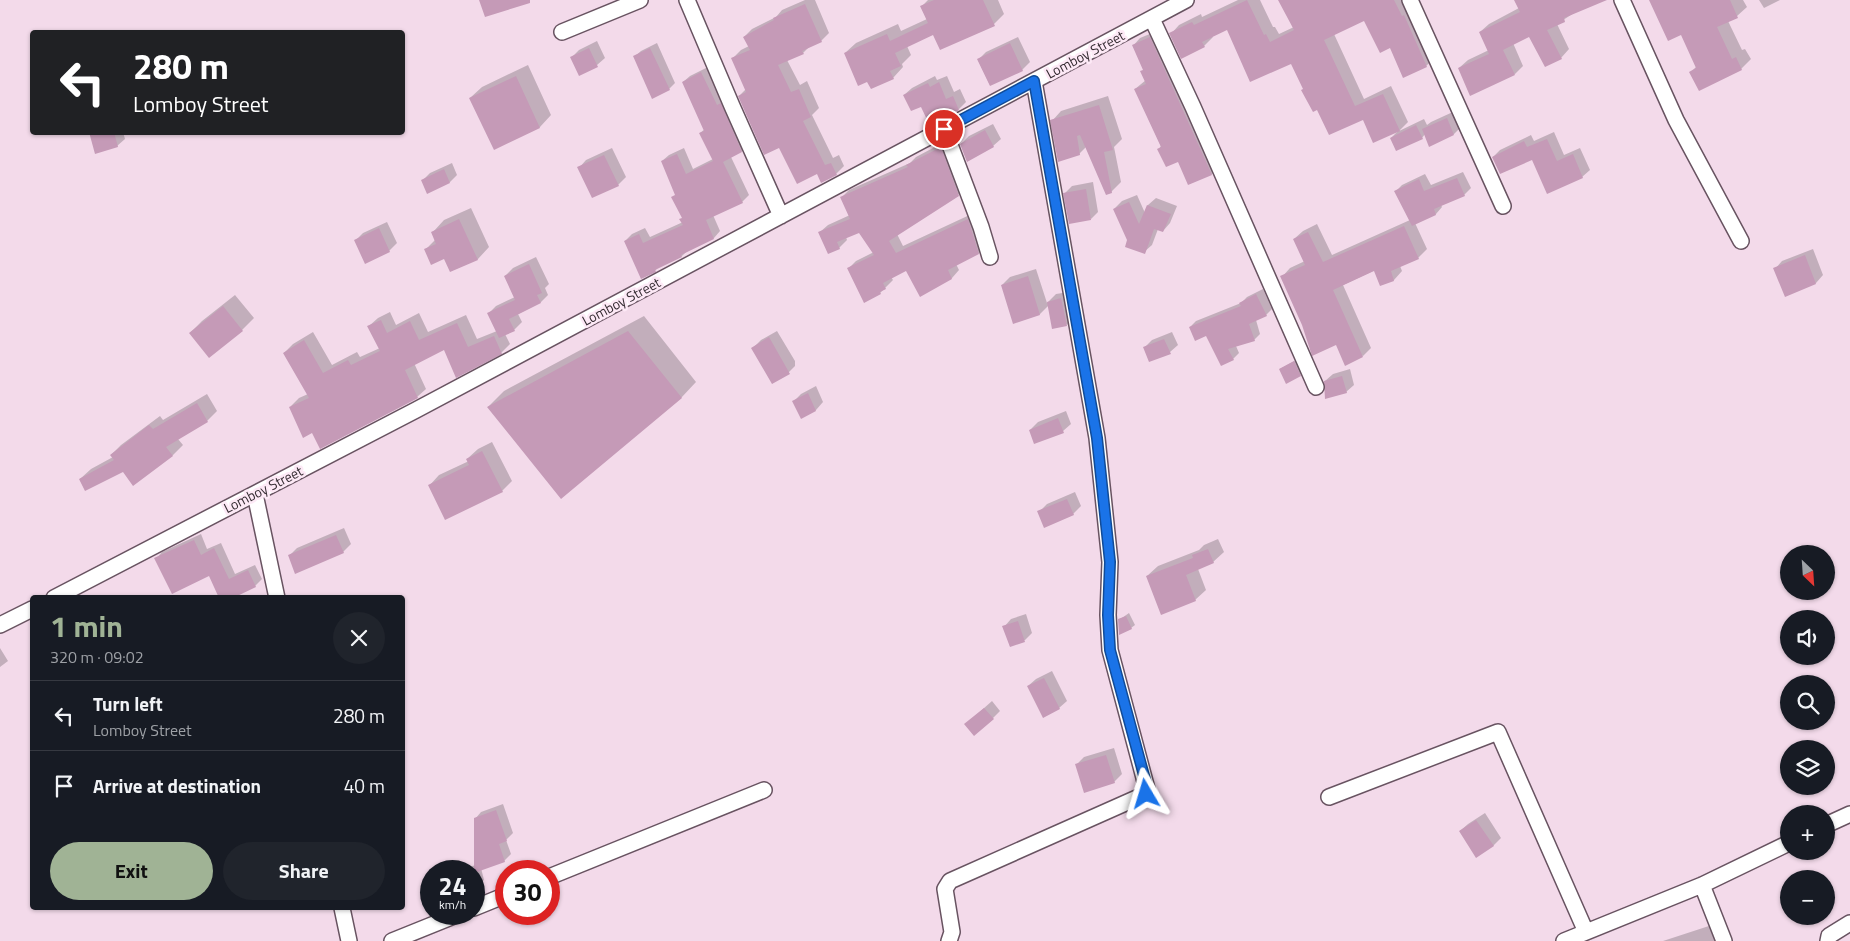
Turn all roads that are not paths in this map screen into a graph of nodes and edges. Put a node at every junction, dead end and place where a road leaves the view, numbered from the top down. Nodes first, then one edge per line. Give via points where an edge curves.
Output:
1 (640, 0) edge
2 (687, 0) edge
3 (1186, 0) edge
4 (1410, 0) edge
5 (1622, 0) edge
6 (624, 3) edge
7 (1152, 19) junction
8 (562, 32) dead end
9 (1034, 81) junction
10 (944, 129) junction
11 (1503, 206) dead end
12 (782, 216) junction
13 (1741, 241) dead end
14 (990, 257) dead end
15 (1316, 387) dead end
16 (255, 494) junction
17 (60, 595) edge
18 (276, 595) edge
19 (30, 610) edge
20 (0, 625) edge
21 (764, 790) dead end
22 (1329, 797) dead end
23 (1850, 814) edge
24 (1835, 821) edge
25 (1780, 847) edge
26 (560, 873) edge
27 (1702, 885) junction
28 (342, 910) edge
29 (1850, 922) edge
30 (432, 925) edge
31 (1586, 932) junction
32 (349, 941) edge
33 (392, 941) edge
34 (949, 941) edge
35 (1564, 941) edge
36 (1724, 941) edge
37 (1828, 941) edge

1 - 6 street
2 - 12 street
3 - 7 street, Lomboy Street
4 - 11 street
5 - 13 street via 1676,120
6 - 8 street
7 - 9 street, Lomboy Street
7 - 15 street
9 - 10 street, Lomboy Street
9 - 34 street via 1097,438 1110,562 1110,650 1147,789 1146,794 1140,797 950,881 945,889 952,932
10 - 12 street, Lomboy Street
10 - 14 street
12 - 16 street, Lomboy Street
16 - 17 street, Lomboy Street
16 - 18 street
19 - 20 street
21 - 26 street
22 - 31 street via 1498,732
23 - 24 street
25 - 27 street
27 - 31 street
27 - 36 street
28 - 32 street
29 - 37 street
30 - 33 street
31 - 35 street

